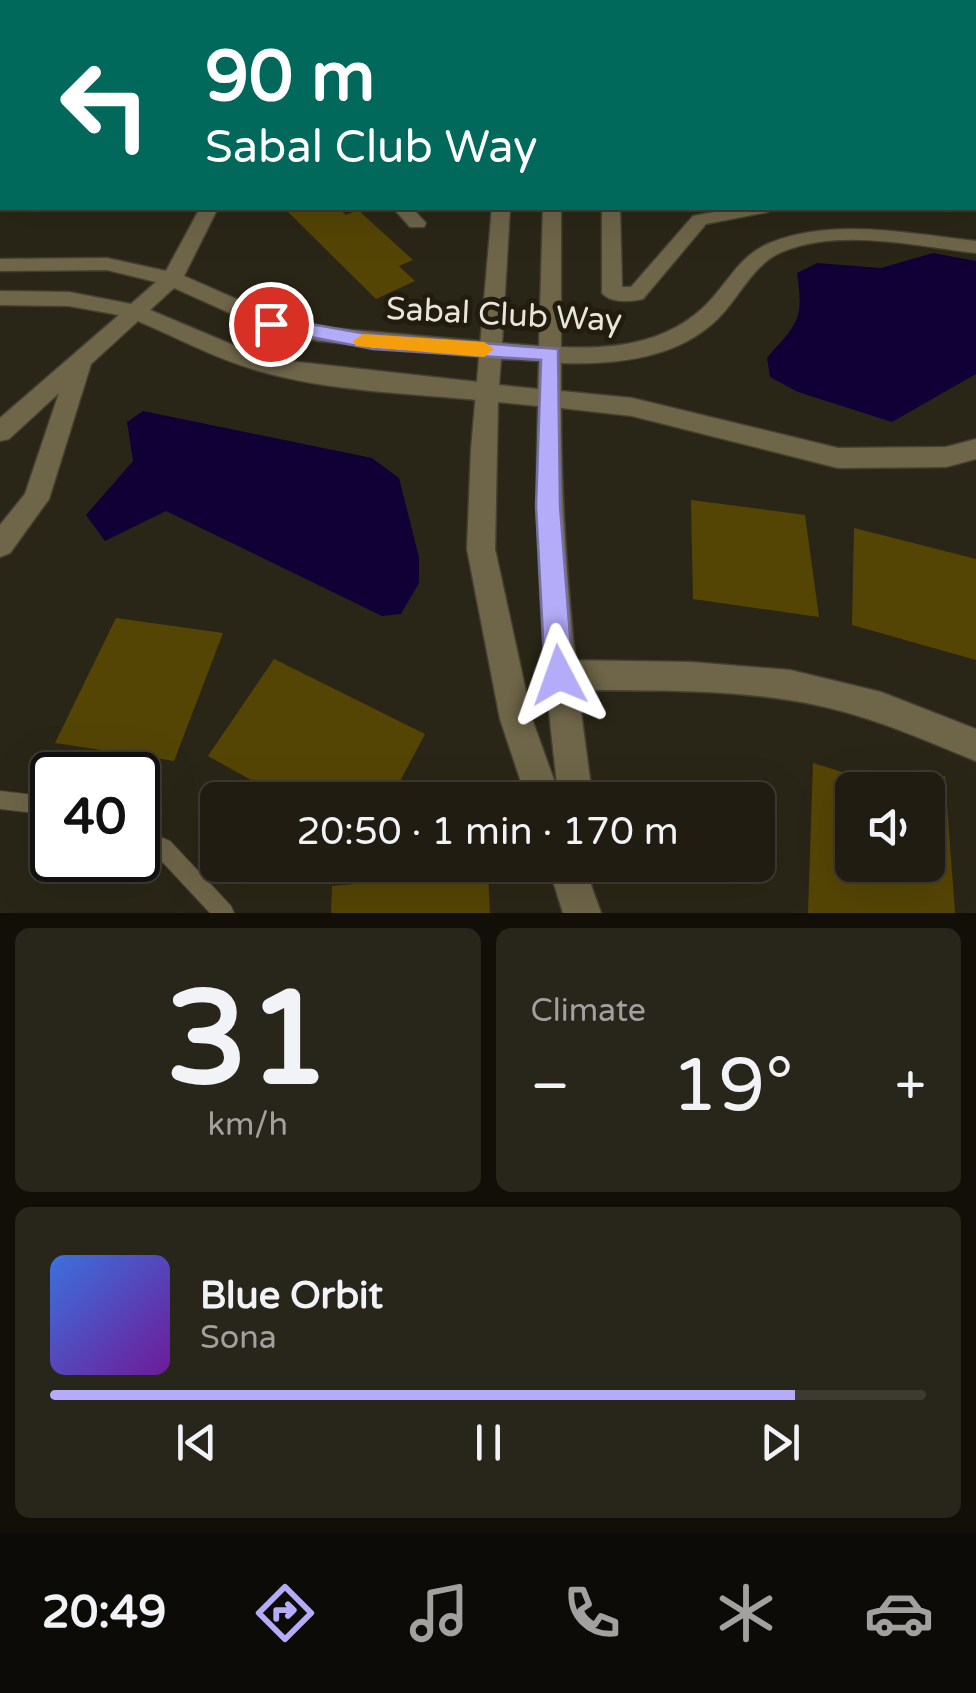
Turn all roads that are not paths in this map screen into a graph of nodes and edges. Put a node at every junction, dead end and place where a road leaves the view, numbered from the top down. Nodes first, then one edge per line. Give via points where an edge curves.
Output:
1 (208, 210) edge
2 (404, 210) edge
3 (501, 210) edge
4 (552, 210) edge
5 (611, 210) edge
6 (682, 210) edge
7 (751, 210) edge
8 (700, 220) junction
9 (417, 223) dead end
10 (976, 247) edge
11 (0, 265) edge
12 (172, 279) junction
13 (0, 298) edge
14 (134, 312) junction
15 (491, 350) junction
16 (551, 354) junction
17 (82, 356) junction
18 (487, 392) junction
19 (550, 396) junction
20 (0, 432) edge
21 (976, 449) edge
22 (0, 545) edge
23 (559, 675) junction
24 (976, 745) edge
25 (538, 782) edge
26 (574, 782) edge
27 (0, 800) edge
28 (30, 803) edge
29 (160, 847) edge
30 (572, 882) edge
31 (586, 882) edge
32 (224, 913) edge
33 (582, 913) edge
34 (591, 913) edge

1 - 12 street
2 - 9 street
3 - 15 street
4 - 16 street
5 - 8 street via 612,293 636,294
6 - 8 street
7 - 8 street
10 - 16 street, Sabal Club Way via 857,236 791,242 748,263 711,314 676,340 634,354
11 - 12 street, Sabal Club Way via 107,264
12 - 14 street
12 - 15 street, Sabal Club Way via 271,324
13 - 14 street via 48,296
14 - 17 street
14 - 18 street via 281,368
15 - 16 street, Sabal Club Way
15 - 18 street
16 - 19 street
17 - 20 street
17 - 22 street via 36,499
18 - 19 street
18 - 25 street via 482,549 516,719
19 - 21 street via 632,407 838,458 946,457
19 - 23 street via 548,506
23 - 24 street via 704,678 820,691 909,716
23 - 26 street
27 - 28 lane
29 - 32 lane
30 - 33 street
31 - 34 street

